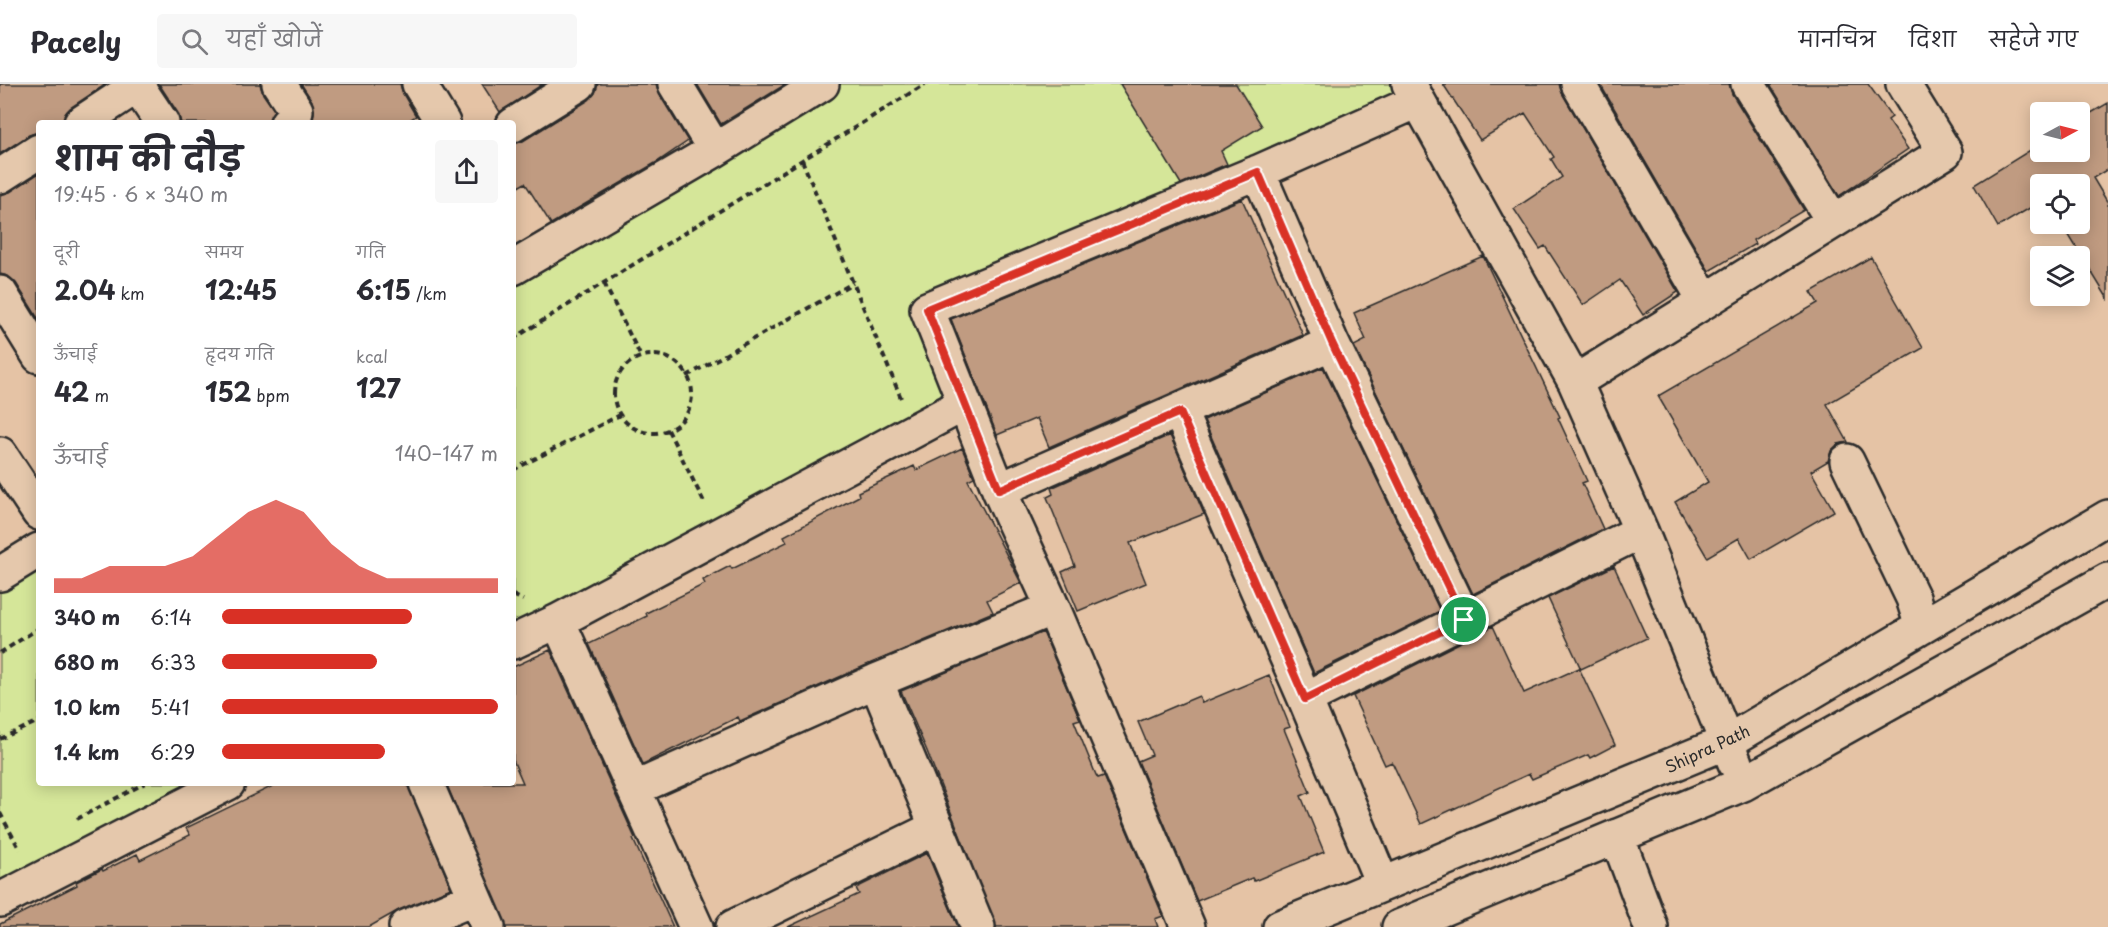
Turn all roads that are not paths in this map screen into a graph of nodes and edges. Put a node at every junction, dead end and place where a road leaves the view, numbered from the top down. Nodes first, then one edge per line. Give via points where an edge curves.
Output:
1 (279, 84) edge
2 (419, 84) edge
3 (675, 84) edge
4 (1578, 84) edge
5 (1748, 84) edge
6 (1903, 84) edge
7 (137, 85) edge
8 (819, 85) edge
9 (569, 87) edge
10 (1413, 92) edge
11 (85, 120) edge
12 (160, 120) edge
13 (292, 120) edge
14 (441, 120) edge
15 (516, 123) edge
16 (715, 150) junction
17 (36, 153) edge
18 (1258, 172) junction
19 (0, 176) edge
20 (1833, 221) junction
21 (516, 266) edge
22 (0, 293) edge
23 (1705, 301) junction
24 (1332, 343) junction
25 (36, 351) edge
26 (1575, 382) junction
27 (964, 404) junction
28 (1180, 412) junction
29 (0, 454) edge
30 (1847, 461) dead end
31 (999, 490) junction
32 (36, 508) edge
33 (2108, 516) edge
34 (1641, 531) junction
35 (36, 552) edge
36 (0, 574) edge
37 (2108, 580) edge
38 (1053, 608) junction
39 (1464, 620) junction
40 (558, 621) junction
41 (1922, 627) junction
42 (516, 641) edge
43 (876, 681) junction
44 (1305, 699) junction
45 (1727, 742) junction
46 (1743, 784) junction
47 (222, 786) edge
48 (427, 786) edge
49 (634, 789) junction
50 (937, 827) junction
51 (1617, 836) junction
52 (1382, 883) junction
53 (0, 900) edge
54 (481, 912) edge
55 (406, 927) edge
56 (696, 927) edge
57 (733, 927) edge
58 (978, 927) edge
59 (1188, 927) edge
60 (1280, 927) edge
61 (1399, 927) edge
62 (1651, 927) edge

1 - 13 street via 296,110
2 - 14 street
3 - 16 street
4 - 23 street
5 - 20 street
6 - 20 street via 1945,153
7 - 11 street
7 - 12 street
8 - 16 street
9 - 15 street
10 - 18 street
10 - 26 street
16 - 21 street
17 - 19 street
18 - 24 street
18 - 27 street via 927,309
20 - 23 street
22 - 25 street
23 - 26 street
24 - 28 street
24 - 39 street
26 - 34 street
27 - 31 street
27 - 40 street
28 - 31 street
28 - 44 street
29 - 32 street
30 - 41 street via 1913,598
31 - 38 street
33 - 41 street, Shipra Path
34 - 39 street
34 - 45 street
35 - 36 street
37 - 46 street
38 - 43 street
38 - 59 street
39 - 44 street
40 - 42 street
40 - 49 street
41 - 45 street, Shipra Path
43 - 49 street
43 - 50 street
44 - 52 street
45 - 46 street
45 - 52 street, Shipra Path
46 - 51 street
47 - 53 street
48 - 54 street
49 - 56 street
50 - 57 street
50 - 58 street
51 - 61 street
51 - 62 street
52 - 60 street, Shipra Path
54 - 55 street

